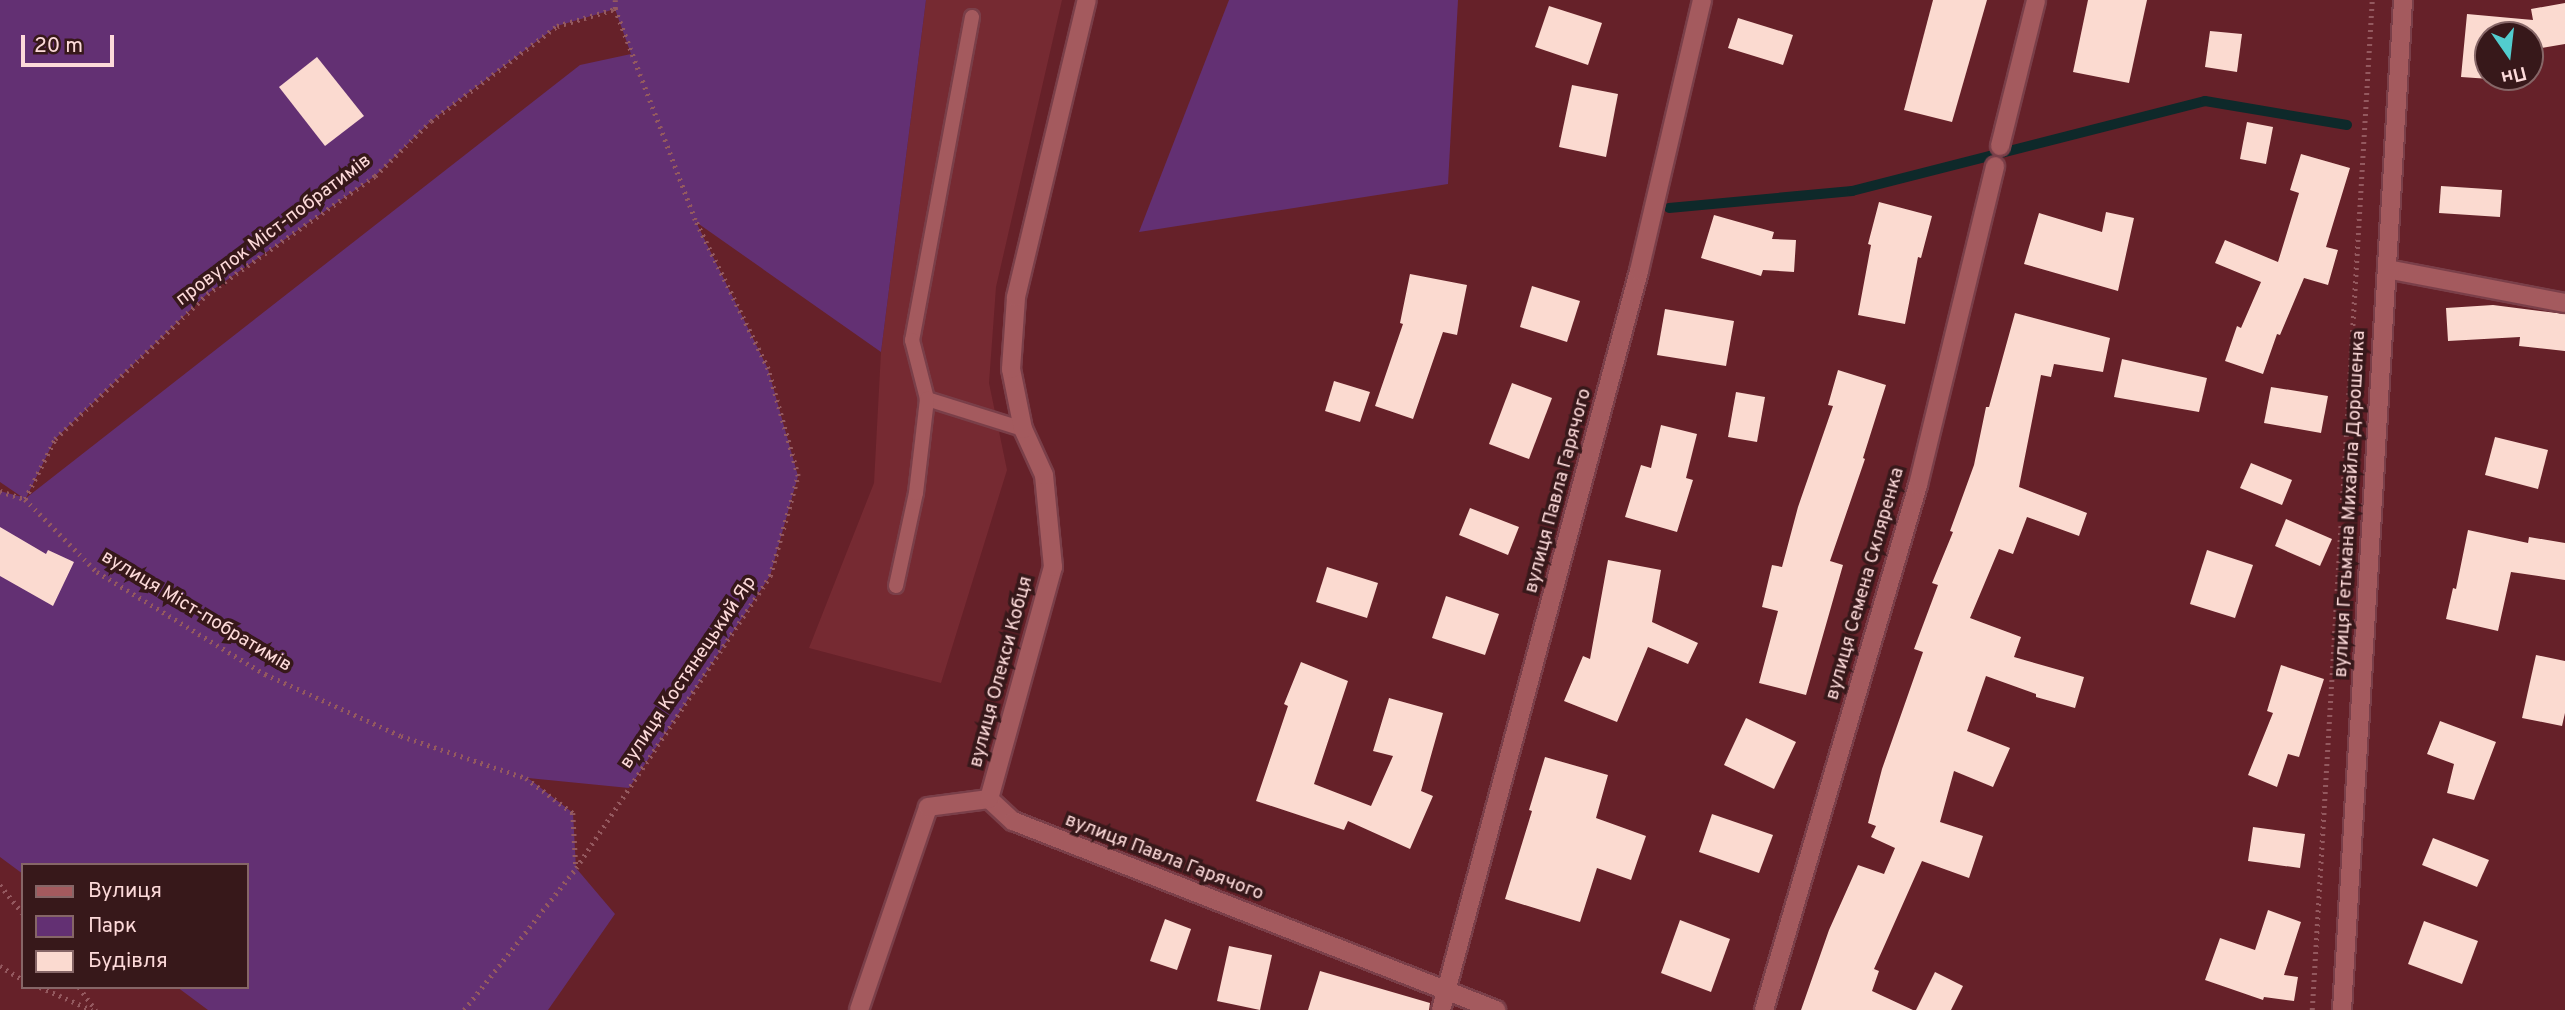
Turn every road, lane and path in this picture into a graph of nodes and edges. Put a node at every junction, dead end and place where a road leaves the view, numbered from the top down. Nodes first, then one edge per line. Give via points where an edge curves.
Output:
1 (615, 0) edge
2 (1087, 0) edge
3 (1702, 0) edge
4 (2036, 0) edge
5 (2372, 0) edge
6 (2403, 0) edge
7 (615, 9) junction
8 (972, 17) dead end
9 (2000, 146) dead end
10 (1995, 166) dead end
11 (2387, 269) junction
12 (2565, 303) edge
13 (927, 399) junction
14 (1023, 429) junction
15 (0, 491) edge
16 (25, 499) junction
17 (896, 586) dead end
18 (989, 799) junction
19 (576, 868) junction
20 (0, 885) edge
21 (21, 911) edge
22 (0, 966) edge
23 (21, 979) edge
24 (45, 989) edge
25 (80, 989) edge
26 (1448, 991) junction
27 (94, 1010) edge
28 (464, 1010) edge
29 (859, 1010) edge
30 (1441, 1010) edge
31 (1496, 1010) edge
32 (1764, 1010) edge
33 (2312, 1010) edge
34 (2342, 1010) edge

1 - 7 path, вулиця Костянецький Яр
2 - 14 street, вулиця Олекси Кобця via 1016,297 1011,369
3 - 26 street, вулиця Павла Гарячого via 1639,271
4 - 9 street
5 - 33 path
6 - 11 street, вулиця Гетьмана Михайла Дорошенка
7 - 16 path, провулок Міст-побратимів via 557,26 431,121 375,176 207,294 55,439
7 - 19 path, вулиця Костянецький Яр via 695,220 768,369 799,476 771,576
8 - 13 lane via 912,340
10 - 32 street, вулиця Семена Скляренка via 1918,485
11 - 12 street
11 - 34 street, вулиця Гетьмана Михайла Дорошенка
13 - 14 lane
13 - 17 lane via 916,493
14 - 18 street, вулиця Олекси Кобця via 1044,475 1053,567
15 - 16 path, вулиця Міст-побратимів
16 - 19 path, вулиця Міст-побратимів via 97,572 265,674 401,736 526,778 573,813
18 - 26 street, вулиця Павла Гарячого via 1013,821
18 - 29 street via 928,807
19 - 28 path, вулиця Костянецький Яр
20 - 21 path
22 - 23 path
24 - 27 path
25 - 27 path
26 - 30 street, вулиця Павла Гарячого
26 - 31 street, вулиця Павла Гарячого

